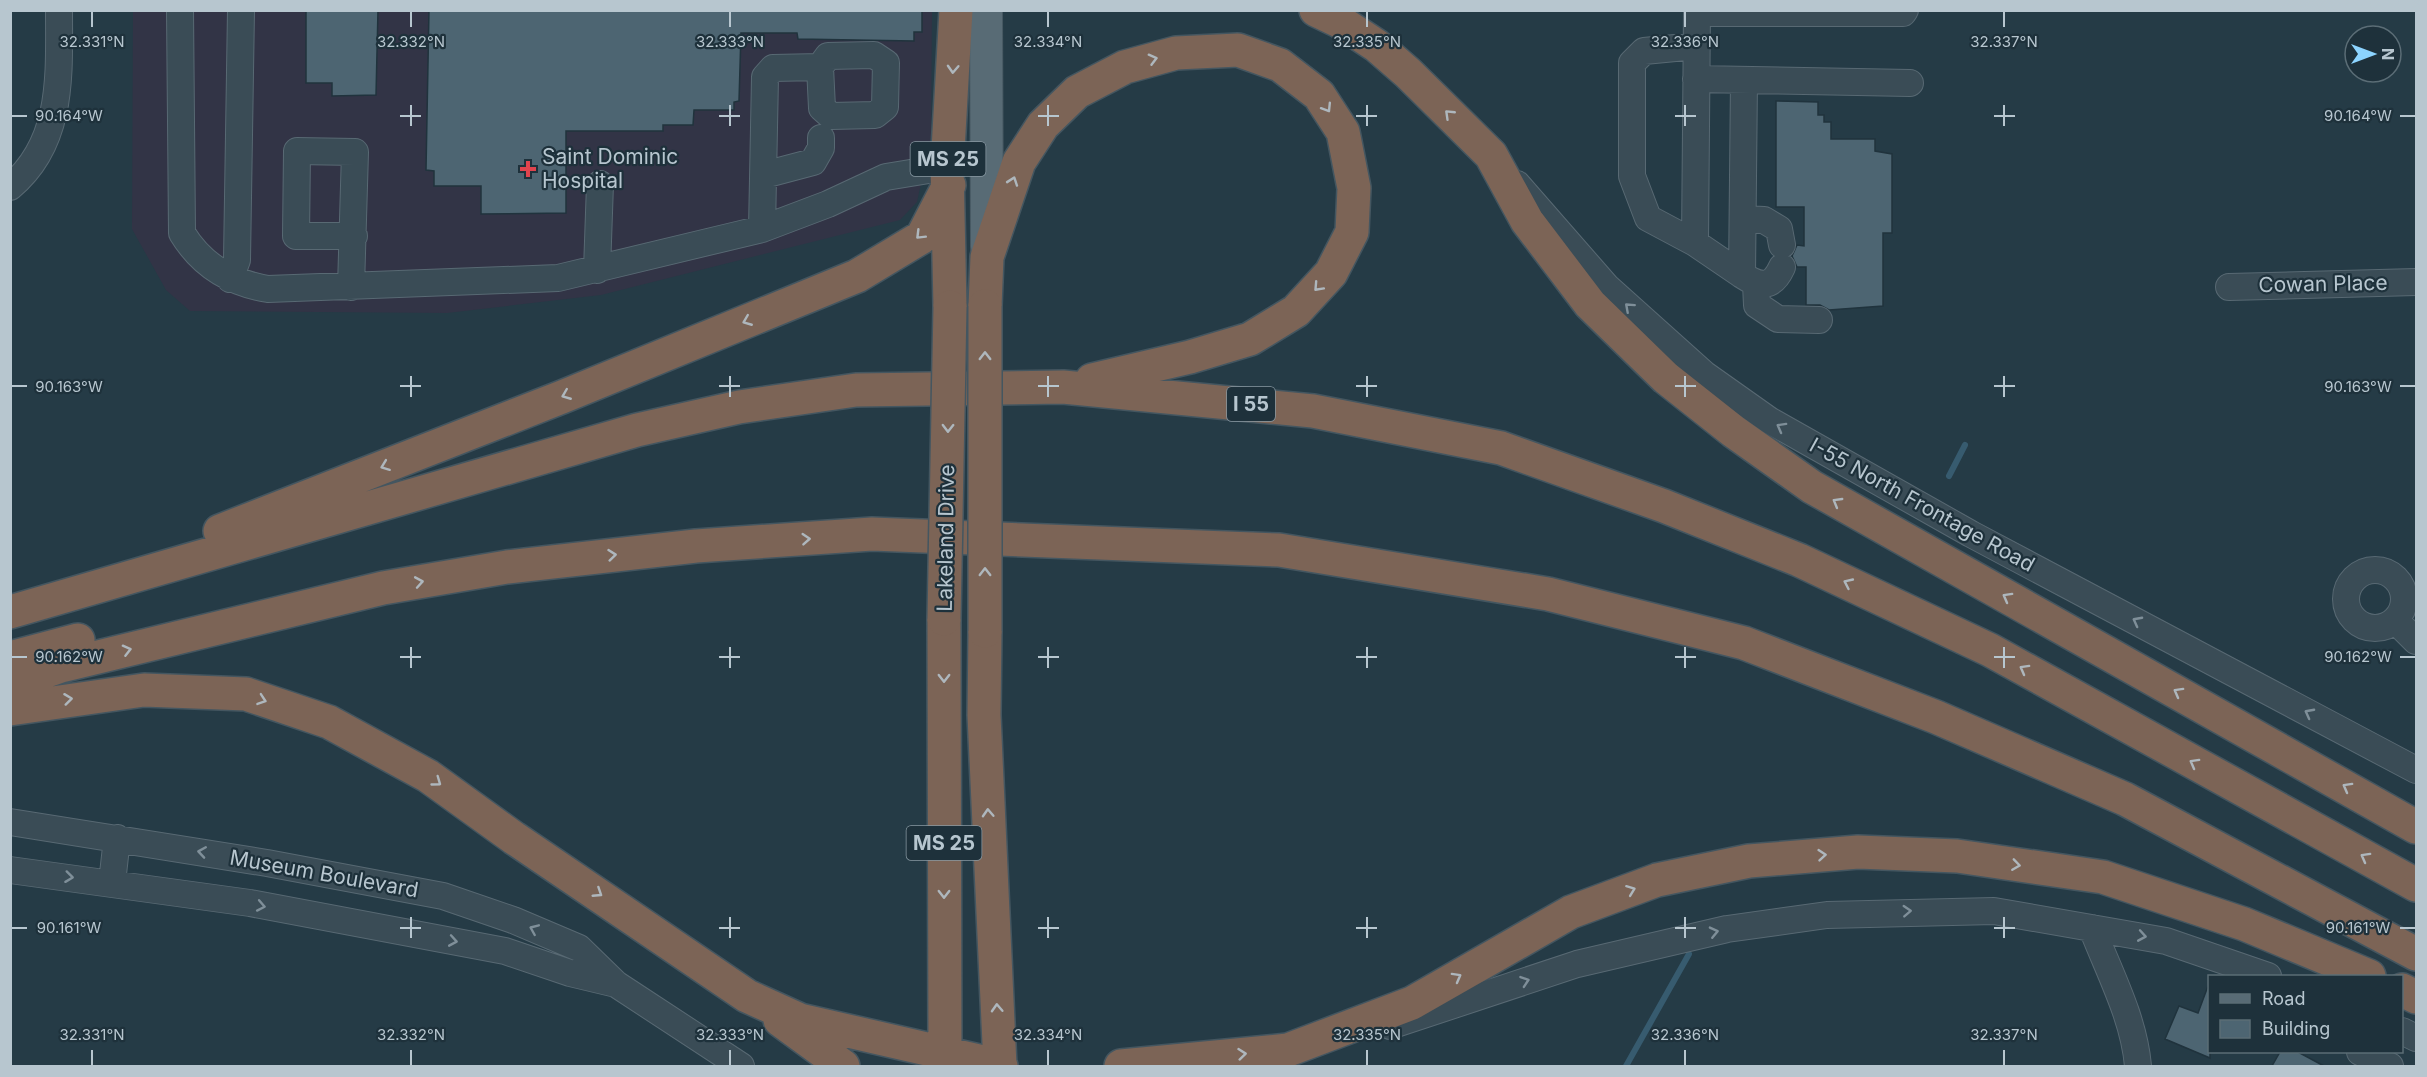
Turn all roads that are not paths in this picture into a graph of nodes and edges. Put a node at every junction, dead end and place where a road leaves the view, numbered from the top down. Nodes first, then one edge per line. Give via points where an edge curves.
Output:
1 (59, 10) edge
2 (180, 10) edge
3 (241, 10) edge
4 (956, 10) edge
5 (986, 10) edge
6 (1316, 10) edge
7 (1697, 12) edge
8 (1904, 12) edge
9 (1696, 46) junction
10 (820, 67) dead end
11 (1696, 79) junction
12 (1744, 80) junction
13 (1910, 83) dead end
14 (821, 138) dead end
15 (1491, 155) junction
16 (764, 175) junction
17 (948, 176) junction
18 (600, 184) dead end
19 (10, 187) edge
20 (1743, 219) junction
21 (762, 229) junction
22 (354, 236) dead end
23 (1695, 243) junction
24 (987, 257) junction
25 (597, 270) junction
26 (230, 279) junction
27 (1749, 279) junction
28 (2416, 282) edge
29 (351, 287) junction
30 (2229, 287) dead end
31 (1819, 321) dead end
32 (1062, 387) junction
33 (383, 588) junction
34 (19, 609) edge
35 (2395, 620) dead end
36 (2416, 641) edge
37 (10, 658) edge
38 (10, 684) edge
39 (10, 709) edge
40 (2416, 770) edge
41 (10, 822) edge
42 (2416, 827) edge
43 (117, 838) junction
44 (10, 870) edge
45 (112, 884) junction
46 (2416, 885) edge
47 (2092, 928) junction
48 (2416, 954) edge
49 (2265, 975) edge
50 (2368, 975) edge
51 (616, 984) junction
52 (747, 996) junction
53 (1288, 1050) junction
54 (944, 1059) edge
55 (741, 1066) edge
56 (843, 1066) edge
57 (1001, 1066) edge
58 (1121, 1066) edge
59 (2138, 1066) edge

1 - 19 street via 59,80 54,120 42,150 24,176
2 - 26 street via 182,233 192,249
3 - 26 street via 237,260
4 -> 17 highway, Lakeland Drive / MS 25
5 - 24 main road, Lakeland Drive
15 -> 6 highway via 1377,46
7 - 8 street
7 - 9 street
9 - 11 street
9 - 23 street via 1644,51 1632,63 1631,134 1632,176 1648,218
10 - 16 street via 773,68 765,77
11 - 12 street
11 - 23 street
12 - 13 street
12 - 20 street
14 - 16 street via 821,148 813,162
40 -> 15 street, I-55 North Frontage Road via 1971,534 1769,420 1704,374 1607,287
42 -> 15 highway via 1812,487 1733,431 1666,378 1590,304 1527,221
16 - 21 street
17 - 21 street via 886,177
17 -> 34 highway via 922,237 857,276 562,397
17 -> 54 highway, Lakeland Drive / MS 25, bridge
18 - 25 street
20 - 27 street
20 - 27 street via 1764,220 1779,229 1782,256 1777,278 1768,284
21 - 25 street
22 - 29 street
23 - 27 street
24 -> 32 highway via 1019,162 1043,125 1077,92 1125,67 1176,53 1238,51 1280,64 1319,95 1343,132 1354,188 1352,232 1331,273 1296,311 1250,339
57 -> 24 highway, Lakeland Drive / MS 25, bridge via 984,715
25 - 29 street via 558,278
26 - 29 street via 268,289
27 - 31 street via 1757,304 1778,319
28 - 30 street, Cowan Place
32 - 34 highway, I 55 via 856,390 739,406 637,430
46 -> 32 highway, I 55 via 1990,650 1799,560 1664,506 1489,446 1313,411
33 - 37 highway via 205,609
38 -> 33 highway via 61,666
33 -> 48 highway via 531,564 696,546 872,534 1279,550 1548,594 1744,643 1936,717 2125,799
35 - 36 street
39 -> 52 highway via 144,690 246,694 329,722 428,776
41 - 43 street, Museum Boulevard
43 - 45 street
51 -> 43 street, Museum Boulevard via 579,948 443,896
44 -> 45 street, Museum Boulevard
45 -> 51 street, Museum Boulevard via 250,903 505,951
47 -> 49 street via 2166,940
53 -> 47 street via 1390,1027 1577,964 1727,929 1827,915 1920,910 1994,910
47 - 59 street via 2128,1018
53 -> 50 highway via 1412,1003 1571,912 1657,880 1749,861 1858,852 1957,856 2103,877 2244,924
51 - 55 street, Museum Boulevard
52 - 54 highway via 800,1020
52 - 56 highway
58 -> 53 highway
54 - 57 highway

